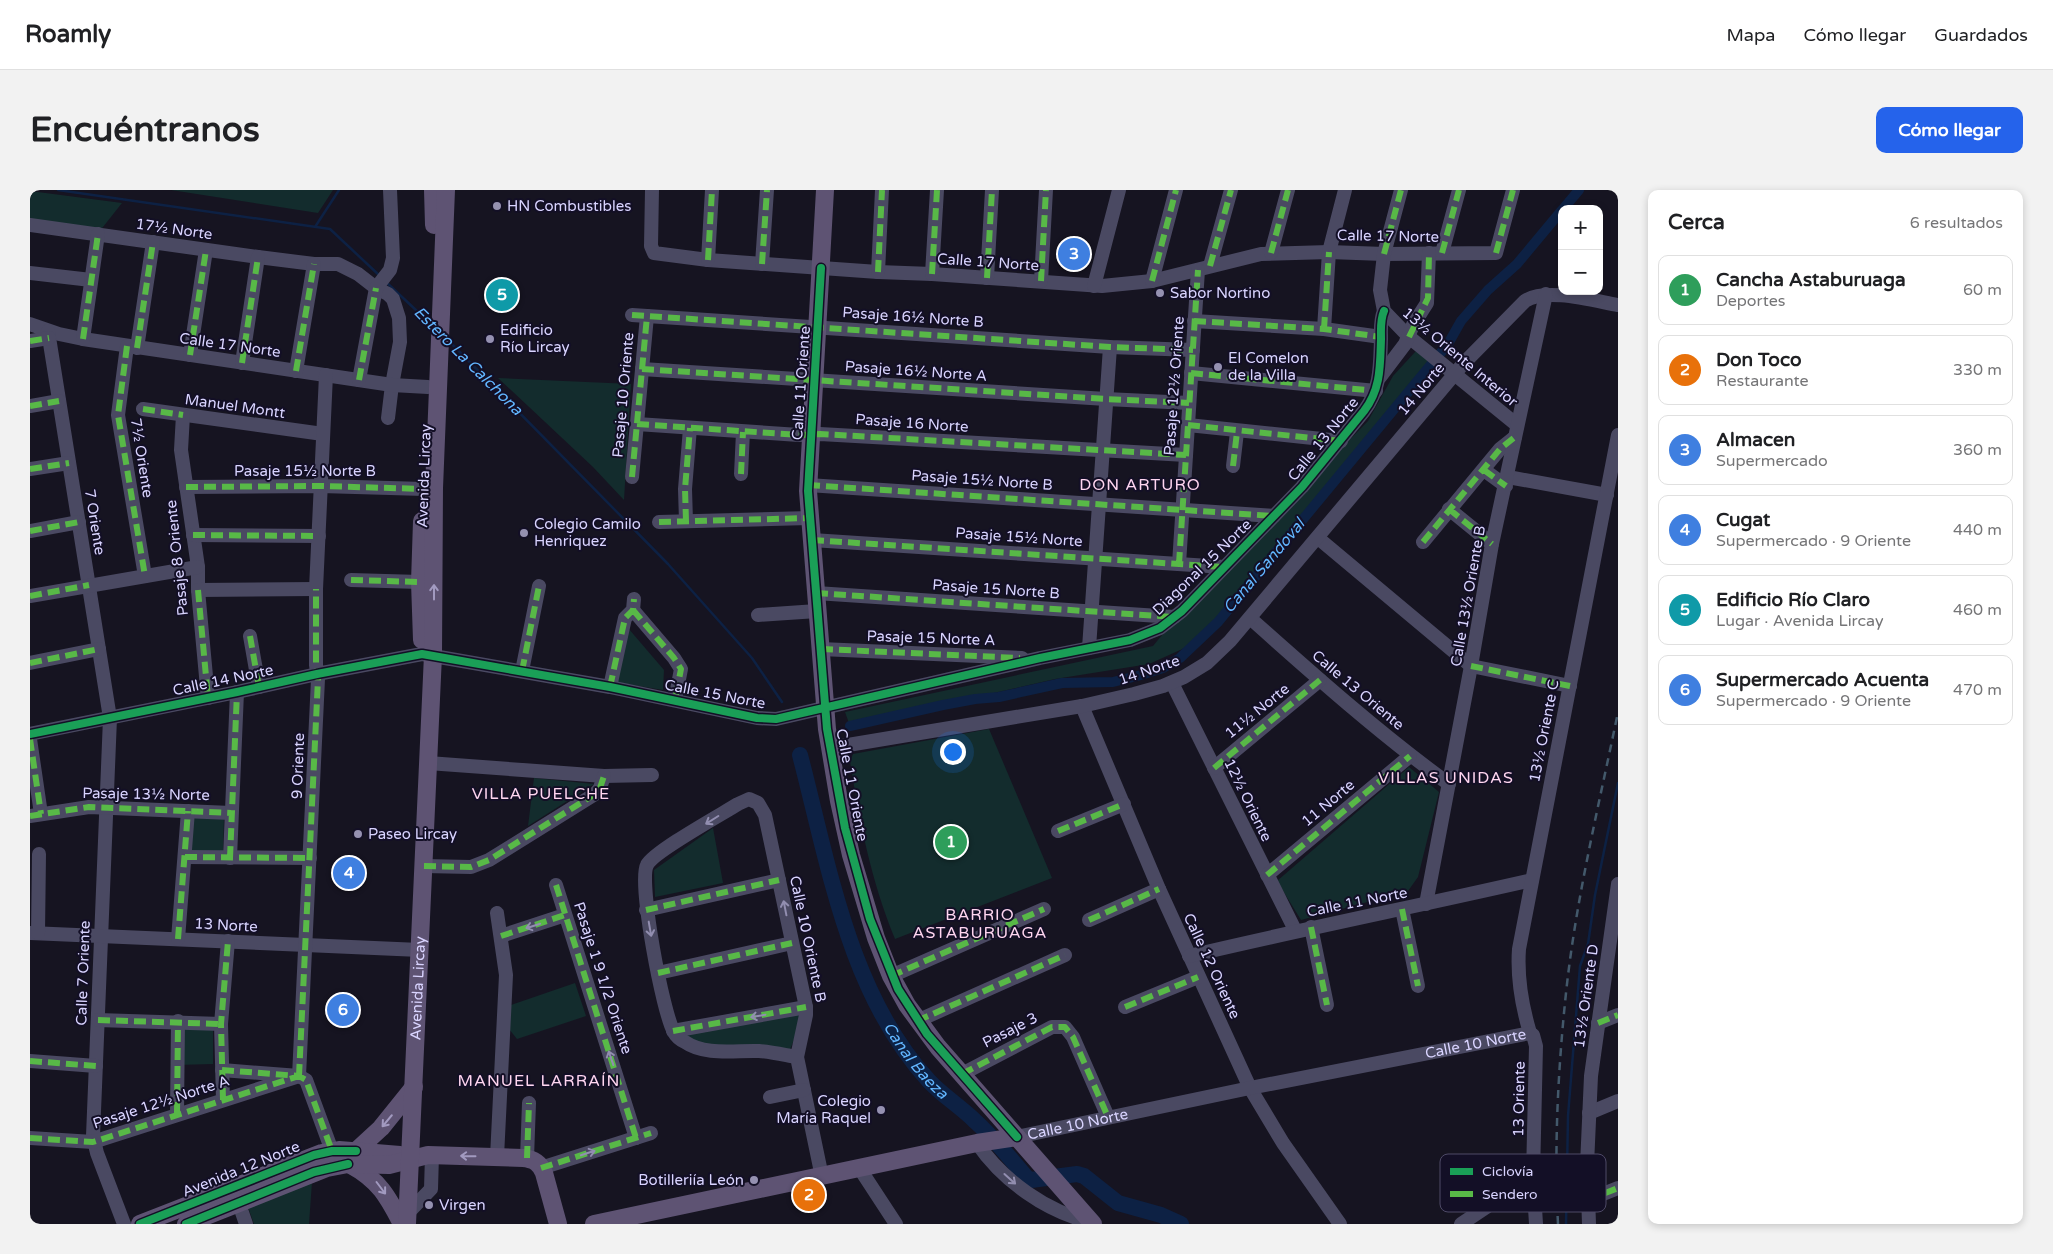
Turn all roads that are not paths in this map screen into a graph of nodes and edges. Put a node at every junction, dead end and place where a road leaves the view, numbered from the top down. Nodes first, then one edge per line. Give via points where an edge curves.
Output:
1 (390, 190) edge
2 (433, 190) edge
3 (446, 190) edge
4 (652, 190) edge
5 (712, 190) edge
6 (767, 190) edge
7 (826, 190) edge
8 (882, 190) edge
9 (937, 190) edge
10 (992, 190) edge
11 (1046, 190) edge
12 (1119, 190) edge
13 (1176, 190) edge
14 (1231, 190) edge
15 (1288, 190) edge
16 (1345, 190) edge
17 (1401, 190) edge
18 (1459, 190) edge
19 (1513, 190) edge
20 (30, 225) edge
21 (98, 234) junction
22 (153, 242) junction
23 (206, 250) junction
24 (1329, 252) junction
25 (1271, 253) junction
26 (1436, 253) junction
27 (1384, 254) junction
28 (258, 257) junction
29 (708, 260) junction
30 (314, 264) junction
31 (762, 264) junction
32 (821, 268) junction
33 (1204, 268) junction
34 (878, 272) junction
35 (30, 273) edge
36 (932, 274) junction
37 (987, 278) junction
38 (91, 280) junction
39 (381, 281) junction
40 (1041, 281) junction
41 (1152, 281) junction
42 (1094, 286) junction
43 (1546, 294) junction
44 (438, 303) junction
45 (1618, 305) edge
46 (1384, 311) junction
47 (632, 315) dead end
48 (647, 316) junction
49 (1194, 321) junction
50 (30, 324) edge
51 (818, 328) junction
52 (1324, 329) junction
53 (48, 335) junction
54 (1381, 337) junction
55 (1409, 337) junction
56 (83, 339) junction
57 (30, 341) edge
58 (436, 342) junction
59 (1110, 346) junction
60 (132, 347) junction
61 (1193, 350) junction
62 (190, 356) junction
63 (242, 363) junction
64 (642, 369) junction
65 (1459, 369) junction
66 (296, 371) junction
67 (1191, 373) junction
68 (326, 375) junction
69 (1380, 377) junction
70 (359, 380) junction
71 (815, 381) junction
72 (392, 385) junction
73 (428, 387) junction
74 (1376, 391) junction
75 (1106, 399) junction
76 (59, 401) junction
77 (1189, 403) junction
78 (30, 406) edge
79 (143, 409) dead end
80 (183, 415) junction
81 (388, 418) dead end
82 (637, 424) junction
83 (1188, 425) junction
84 (690, 428) junction
85 (1516, 431) junction
86 (743, 432) junction
87 (1236, 432) junction
88 (323, 434) junction
89 (811, 435) junction
90 (1618, 435) edge
91 (1341, 441) junction
92 (1103, 452) junction
93 (1186, 456) junction
94 (69, 463) junction
95 (1233, 466) dead end
96 (30, 469) edge
97 (1484, 470) junction
98 (741, 474) dead end
99 (632, 477) dead end
100 (1507, 482) junction
101 (808, 485) junction
102 (321, 486) junction
103 (186, 487) junction
104 (424, 490) junction
105 (1607, 495) junction
106 (1099, 505) junction
107 (1182, 509) junction
108 (1449, 509) junction
109 (1274, 516) junction
110 (810, 518) junction
111 (686, 521) junction
112 (79, 522) junction
113 (659, 522) dead end
114 (30, 531) edge
115 (193, 535) junction
116 (318, 536) junction
117 (1318, 538) junction
118 (812, 540) junction
119 (1423, 542) dead end
120 (1492, 544) junction
121 (1096, 558) junction
122 (1179, 564) junction
123 (198, 567) junction
124 (1224, 567) junction
125 (145, 576) junction
126 (351, 580) dead end
127 (420, 582) junction
128 (89, 585) junction
129 (539, 586) dead end
130 (316, 588) junction
131 (198, 590) junction
132 (30, 596) edge
133 (817, 602) junction
134 (1092, 612) junction
135 (758, 615) dead end
136 (1174, 617) junction
137 (1250, 618) junction
138 (250, 636) dead end
139 (1089, 648) junction
140 (99, 649) junction
141 (820, 649) junction
142 (428, 654) junction
143 (1040, 658) junction
144 (30, 663) edge
145 (1471, 666) junction
146 (522, 671) junction
147 (317, 674) junction
148 (1320, 680) junction
149 (1172, 683) junction
150 (1570, 686) junction
151 (259, 687) junction
152 (610, 687) junction
153 (238, 692) junction
154 (208, 698) junction
155 (675, 700) junction
156 (1082, 706) junction
157 (824, 708) junction
158 (110, 718) junction
159 (30, 734) edge
160 (30, 739) edge
161 (830, 748) junction
162 (1410, 756) junction
163 (428, 763) junction
164 (1214, 768) junction
165 (652, 775) dead end
166 (604, 776) junction
167 (1449, 784) junction
168 (1124, 804) junction
169 (106, 808) junction
170 (188, 811) junction
171 (231, 813) junction
172 (36, 815) edge
173 (1058, 831) dead end
174 (39, 854) dead end
175 (185, 858) junction
176 (230, 858) junction
177 (310, 858) junction
178 (424, 866) junction
179 (1267, 875) junction
180 (779, 880) junction
181 (1532, 880) junction
182 (1618, 884) edge
183 (556, 885) dead end
184 (1159, 889) junction
185 (1426, 904) junction
186 (1044, 909) dead end
187 (1402, 909) junction
188 (646, 910) junction
189 (497, 913) dead end
190 (564, 915) junction
191 (1089, 920) dead end
192 (1311, 927) junction
193 (1295, 930) junction
194 (34, 933) edge
195 (101, 936) junction
196 (501, 936) junction
197 (178, 939) junction
198 (228, 941) junction
199 (792, 943) junction
200 (304, 944) junction
201 (420, 950) junction
202 (1065, 955) dead end
203 (1189, 956) junction
204 (658, 973) junction
205 (891, 976) junction
206 (1198, 977) junction
207 (1418, 986) dead end
208 (1326, 1005) dead end
209 (806, 1007) junction
210 (1124, 1007) dead end
211 (1618, 1015) edge
212 (98, 1020) junction
213 (178, 1021) junction
214 (917, 1021) junction
215 (1598, 1023) junction
216 (221, 1024) junction
217 (674, 1032) junction
218 (1531, 1034) junction
219 (797, 1057) junction
220 (30, 1061) edge
221 (96, 1066) junction
222 (222, 1070) junction
223 (962, 1074) junction
224 (299, 1076) junction
225 (414, 1087) junction
226 (1250, 1088) junction
227 (804, 1090) junction
228 (770, 1097) dead end
229 (223, 1100) junction
230 (1618, 1101) edge
231 (529, 1103) dead end
232 (1589, 1113) junction
233 (177, 1114) junction
234 (1108, 1117) junction
235 (651, 1133) dead end
236 (30, 1138) edge
237 (636, 1138) junction
238 (997, 1140) junction
239 (93, 1142) junction
240 (332, 1151) junction
241 (1534, 1154) edge
242 (1589, 1154) edge
243 (432, 1155) junction
244 (352, 1157) junction
245 (497, 1157) junction
246 (410, 1158) junction
247 (534, 1162) junction
248 (860, 1169) junction
249 (822, 1177) junction
250 (1618, 1188) edge
251 (1606, 1193) edge
252 (236, 1195) junction
253 (1479, 1212) edge
254 (406, 1220) edge
255 (621, 1221) edge
256 (148, 1222) edge
257 (1092, 1223) edge
258 (124, 1224) edge
259 (186, 1224) edge
260 (246, 1224) edge
261 (558, 1224) edge
262 (594, 1224) edge
263 (896, 1224) edge
264 (1340, 1224) edge
265 (1461, 1224) edge

1 - 39 street via 393,258 390,270
2 - 44 main road, Avenida Lircay
3 - 44 main road, Avenida Lircay
4 - 29 street, Calle 17 Norte via 651,246 654,253
5 - 29 street
6 - 31 street
7 - 32 main road, Calle 11 Oriente
8 - 34 street
9 - 36 street
10 - 37 street
11 - 40 street
12 - 42 street
13 - 41 street
14 - 33 street, Pasaje 12½ Oriente
15 - 25 street
16 - 24 street
17 - 27 street, Calle 13 Norte
18 - 26 street
19 - 26 street, Calle 17 Norte via 1496,253
20 - 21 street, 17½ Norte
21 - 22 street, 17½ Norte
21 - 38 street
22 - 23 street, 17½ Norte
22 - 60 street, 7½ Oriente
23 - 28 street, 17½ Norte
23 - 62 street
24 - 25 street, Calle 17 Norte
24 - 27 street, Calle 17 Norte
24 - 52 street
25 - 33 street, Calle 17 Norte
26 - 27 street, Calle 17 Norte
26 - 55 street via 1428,298
27 - 46 street, Calle 13 Norte via 1380,290
28 - 30 street, 17½ Norte
28 - 63 street
29 - 31 street, Calle 17 Norte
30 - 39 street, 17½ Norte via 338,264
30 - 66 street
31 - 32 street, Calle 17 Norte
32 - 34 street, Calle 17 Norte
32 - 51 main road, Calle 11 Oriente
33 - 41 street, Calle 17 Norte
33 - 49 street, Pasaje 12½ Oriente
34 - 36 street, Calle 17 Norte
35 - 38 street
36 - 37 street, Calle 17 Norte
37 - 40 street, Calle 17 Norte
38 - 56 street
39 - 70 street
39 - 72 street, 17½ Norte via 393,299 399,318 400,342
40 - 42 street, Calle 17 Norte
41 - 42 street, Calle 17 Norte
43 - 45 street
43 - 65 street, 14 Norte via 1525,301
43 - 85 street, Calle 13½ Oriente B
44 - 58 main road, Avenida Lircay
46 - 54 street, Calle 13 Norte
46 - 55 street, 13½ Oriente Interior
47 - 48 street, Pasaje 16½ Norte B
48 - 51 street, Pasaje 16½ Norte B
48 - 64 street, Pasaje 10 Oriente
49 - 52 street
49 - 61 street, Pasaje 12½ Oriente
50 - 53 street, Calle 17 Norte
51 - 59 street, Pasaje 16½ Norte B
51 - 71 main road, Calle 11 Oriente
52 - 54 street
53 - 56 street, Calle 17 Norte
53 - 57 street
53 - 76 street, 7 Oriente
54 - 69 street, Calle 13 Norte
55 - 65 street, 13½ Oriente Interior via 1442,365
55 - 69 street
56 - 60 street, Calle 17 Norte
58 - 73 main road, Avenida Lircay
142 -> 58 main road, Avenida Lircay
59 - 61 street, Pasaje 16½ Norte B
59 - 75 street
60 - 62 street, Calle 17 Norte
60 - 125 street, 7½ Oriente via 118,415
61 - 67 street, Pasaje 12½ Oriente
62 - 63 street, Calle 17 Norte
63 - 66 street, Calle 17 Norte
64 - 71 street, Pasaje 16½ Norte A
64 - 82 street, Pasaje 10 Oriente
65 - 85 street, 13½ Oriente Interior
65 - 117 street, 14 Norte
66 - 68 street, Calle 17 Norte
67 - 74 street
67 - 77 street, Pasaje 12½ Oriente
68 - 70 street, Calle 17 Norte
68 - 88 street, 9 Oriente
69 - 74 street, Calle 13 Norte
70 - 72 street, Calle 17 Norte
71 - 75 street, Pasaje 16½ Norte A
71 - 89 main road, Calle 11 Oriente
72 - 73 street, Calle 17 Norte
72 - 81 street, 17½ Norte
73 - 104 main road, Avenida Lircay
74 - 91 street, Calle 13 Norte
75 - 77 street, Pasaje 16½ Norte A
75 - 92 street
76 - 78 street
76 - 94 street, 7 Oriente
77 - 83 street, Pasaje 12½ Oriente
79 - 80 street, Manuel Montt
80 - 88 street, Manuel Montt
80 - 103 street, Pasaje 8 Oriente via 180,438
82 - 84 street, Pasaje 16 Norte
82 - 99 street, Pasaje 10 Oriente
83 - 87 street
83 - 93 street, Pasaje 12½ Oriente
84 - 86 street, Pasaje 16 Norte
84 - 111 street
85 - 97 street
85 - 100 street, Calle 13½ Oriente B
86 - 89 street, Pasaje 16 Norte
86 - 98 street
87 - 91 street
87 - 95 street
88 - 102 street, 9 Oriente
89 - 92 street, Pasaje 16 Norte
89 - 101 main road, Calle 11 Oriente
90 - 105 street, 13½ Oriente C
91 - 109 street, Calle 13 Norte
92 - 93 street, Pasaje 16 Norte
92 - 106 street
93 - 107 street, Pasaje 12½ Oriente
94 - 96 street
94 - 112 street, 7 Oriente
97 - 100 street
97 - 108 street
100 - 105 street
100 - 120 street, Calle 13½ Oriente B
101 - 106 street, Pasaje 15½ Norte B
101 - 110 main road, Calle 11 Oriente
102 - 103 street, Pasaje 15½ Norte B
102 - 104 street, Pasaje 15½ Norte B
102 - 116 street, 9 Oriente
103 - 115 street, Pasaje 8 Oriente
104 - 127 main road, Avenida Lircay
105 - 150 street, 13½ Oriente C
106 - 107 street, Pasaje 15½ Norte B
106 - 121 street
107 - 109 street, Pasaje 15½ Norte B
107 - 122 street, Pasaje 12½ Oriente
108 - 119 street
108 - 120 street
109 - 124 street, Diagonal 15 Norte
110 - 111 street
110 - 118 main road, Calle 11 Oriente
111 - 113 street
112 - 114 street
112 - 128 street, 7 Oriente
115 - 116 street
115 - 123 street, Pasaje 8 Oriente
116 - 130 street, 9 Oriente
117 - 137 street, 14 Norte
117 - 145 street
118 - 121 street, Pasaje 15½ Norte
118 - 133 main road, Calle 11 Oriente
120 - 145 street, Calle 13½ Oriente B
121 - 122 street, Pasaje 15½ Norte
121 - 134 street
122 - 124 street, Pasaje 15½ Norte
123 - 125 street
123 - 131 street, Pasaje 8 Oriente
124 - 136 street, Diagonal 15 Norte
125 - 128 street
126 - 127 street
127 - 142 main road, Avenida Lircay
128 - 132 street
128 - 140 street, 7 Oriente
129 - 146 street
130 - 131 street
130 - 147 street, 9 Oriente
131 - 154 street, Pasaje 8 Oriente
133 - 134 street, Pasaje 15 Norte B
133 - 135 street, Pasaje 15 Norte B
133 - 141 main road, Calle 11 Oriente
134 - 136 street, Pasaje 15 Norte B
134 - 139 street
136 - 139 street, Diagonal 15 Norte via 1142,637
137 - 148 street, Calle 13 Oriente
137 - 149 street, 14 Norte via 1215,656
138 - 151 street
139 - 143 street, Calle 15 Norte
140 - 144 street
140 - 158 street, 7 Oriente
141 - 143 street, Pasaje 15 Norte A
141 - 157 main road, Calle 11 Oriente
142 - 146 street, Calle 15 Norte
142 - 147 street, Calle 14 Norte
142 - 163 main road, Avenida Lircay
143 - 157 street, Calle 15 Norte
145 - 150 street
145 - 167 street, Calle 13½ Oriente B
146 - 152 street, Calle 15 Norte
147 - 151 street, Calle 14 Norte
147 - 177 street, 9 Oriente
148 - 162 street, Calle 13 Oriente
148 - 164 street, 11½ Norte
149 - 156 street, 14 Norte
149 - 164 street, 12½ Oriente
150 - 181 street, 13½ Oriente C
151 - 153 street, Calle 14 Norte
152 - 155 street, Calle 15 Norte
152 - 155 street via 625,618 633,604 681,669
153 - 154 street, Calle 14 Norte
153 - 171 street
154 - 158 street, Calle 14 Norte
155 - 157 street, Calle 15 Norte via 771,720
156 - 161 street, 14 Norte
156 - 168 street, Calle 12 Oriente
157 - 161 main road, Calle 11 Oriente
158 - 159 street, Calle 14 Norte
158 - 169 street, Calle 7 Oriente
160 - 172 street
161 - 205 main road, Calle 11 Oriente via 857,878
162 - 167 street, Calle 13 Oriente
162 - 179 street, 11 Norte
163 - 166 street
163 - 178 main road, Avenida Lircay
164 - 179 street, 12½ Oriente
165 - 166 street
166 - 178 street via 595,794 489,860 471,867
167 - 185 street, Calle 13½ Oriente B
168 - 173 street
168 - 184 street, Calle 12 Oriente
169 - 170 street, Pasaje 13½ Norte
169 - 172 street, Pasaje 13½ Norte via 84,807
169 - 195 street, Calle 7 Oriente
170 - 171 street, Pasaje 13½ Norte
170 - 175 street
171 - 176 street
174 - 194 street
175 - 176 street
175 - 197 street
176 - 177 street
177 - 200 street, 9 Oriente
178 - 201 main road, Avenida Lircay
179 - 193 street, 12½ Oriente
180 - 188 street
180 -> 188 street, Calle 10 Oriente B via 765,815 762,807 749,799 657,854 647,864 644,882
199 -> 180 street, Calle 10 Oriente B
181 - 185 street, Calle 11 Norte
181 - 218 street, 13½ Oriente C via 1518,959 1524,1012
182 - 215 street, 13½ Oriente D
183 - 190 street, Pasaje 1 9 1/2 Oriente
184 - 191 street
184 - 203 street, Calle 12 Oriente
185 - 187 street, Calle 11 Norte
186 - 205 street
187 - 192 street, Calle 11 Norte
187 - 207 street
188 -> 204 street
189 - 196 street
190 -> 196 street
237 -> 190 street, Pasaje 1 9 1/2 Oriente
192 - 193 street, Calle 11 Norte
192 - 208 street
193 - 203 street, Calle 11 Norte
194 - 195 street, 13 Norte
195 - 197 street, 13 Norte
195 - 212 street, Calle 7 Oriente
196 - 245 street via 506,975
197 - 198 street, 13 Norte
198 - 200 street, 13 Norte
198 - 216 street
199 - 204 street
199 - 209 street, Calle 10 Oriente B
200 - 201 street, 13 Norte
200 - 224 street, 9 Oriente
201 - 225 main road, Avenida Lircay
202 - 214 street
203 - 206 street, Calle 12 Oriente
204 - 217 street
205 - 214 main road, Calle 11 Oriente
206 - 210 street
206 - 226 street, Calle 12 Oriente
209 -> 217 street
209 - 219 street, Calle 10 Oriente B
211 - 215 street
212 - 213 street
212 - 221 street, Calle 7 Oriente
213 - 216 street
213 - 233 street
214 - 223 main road, Calle 11 Oriente
215 - 232 street, 13½ Oriente D
216 - 222 street
217 - 219 street via 699,1049 761,1051
218 - 226 street, Calle 10 Norte
218 - 241 street, 13 Oriente via 1536,1046
219 - 227 street, Calle 10 Oriente B
220 - 221 street
221 - 239 street, Calle 7 Oriente
222 - 224 street
222 - 229 street
223 - 234 street, Pasaje 3 via 1052,1027 1064,1028 1073,1037
223 - 238 main road, Calle 11 Oriente
224 - 229 street, Pasaje 12½ Norte A
224 - 240 street via 308,1084
225 -> 244 main road
225 - 246 main road, Avenida Lircay
226 - 234 street, Calle 10 Norte
226 - 264 street, Calle 12 Oriente via 1283,1143
227 - 228 street
227 - 249 street, Calle 10 Oriente B
229 - 233 street, Pasaje 12½ Norte A
230 - 232 street
231 - 247 street
232 - 242 street, 13½ Oriente D
233 - 239 street, Pasaje 12½ Norte A
234 - 238 street, Calle 10 Norte
235 - 237 street
236 - 239 street, Pasaje 12½ Norte A
247 -> 237 street
238 - 248 main road, Calle 10 Norte
238 - 257 main road via 1029,1150
238 -> 257 street, Calle 11 Oriente via 990,1160 1022,1190 1070,1216
239 - 258 street, Calle 7 Oriente
240 - 244 main road, Avenida 12 Norte
240 - 252 main road, Avenida 12 Norte via 314,1155
245 -> 243 main road, Avenida 12 Norte
243 - 246 main road, Avenida 12 Norte
243 - 254 street via 431,1189
244 - 246 main road, Avenida 12 Norte via 398,1154
244 - 252 main road, Avenida 12 Norte
244 -> 254 main road
245 - 247 main road, Avenida 12 Norte
246 - 254 main road, Avenida Lircay
247 - 261 main road
248 - 249 main road, Calle 10 Norte
248 - 263 street
249 - 255 main road, Calle 10 Norte
250 - 251 street
252 - 256 main road, Avenida 12 Norte
252 - 259 main road, Avenida 12 Norte
252 - 260 street
253 - 265 street
255 - 262 main road, Calle 10 Norte

